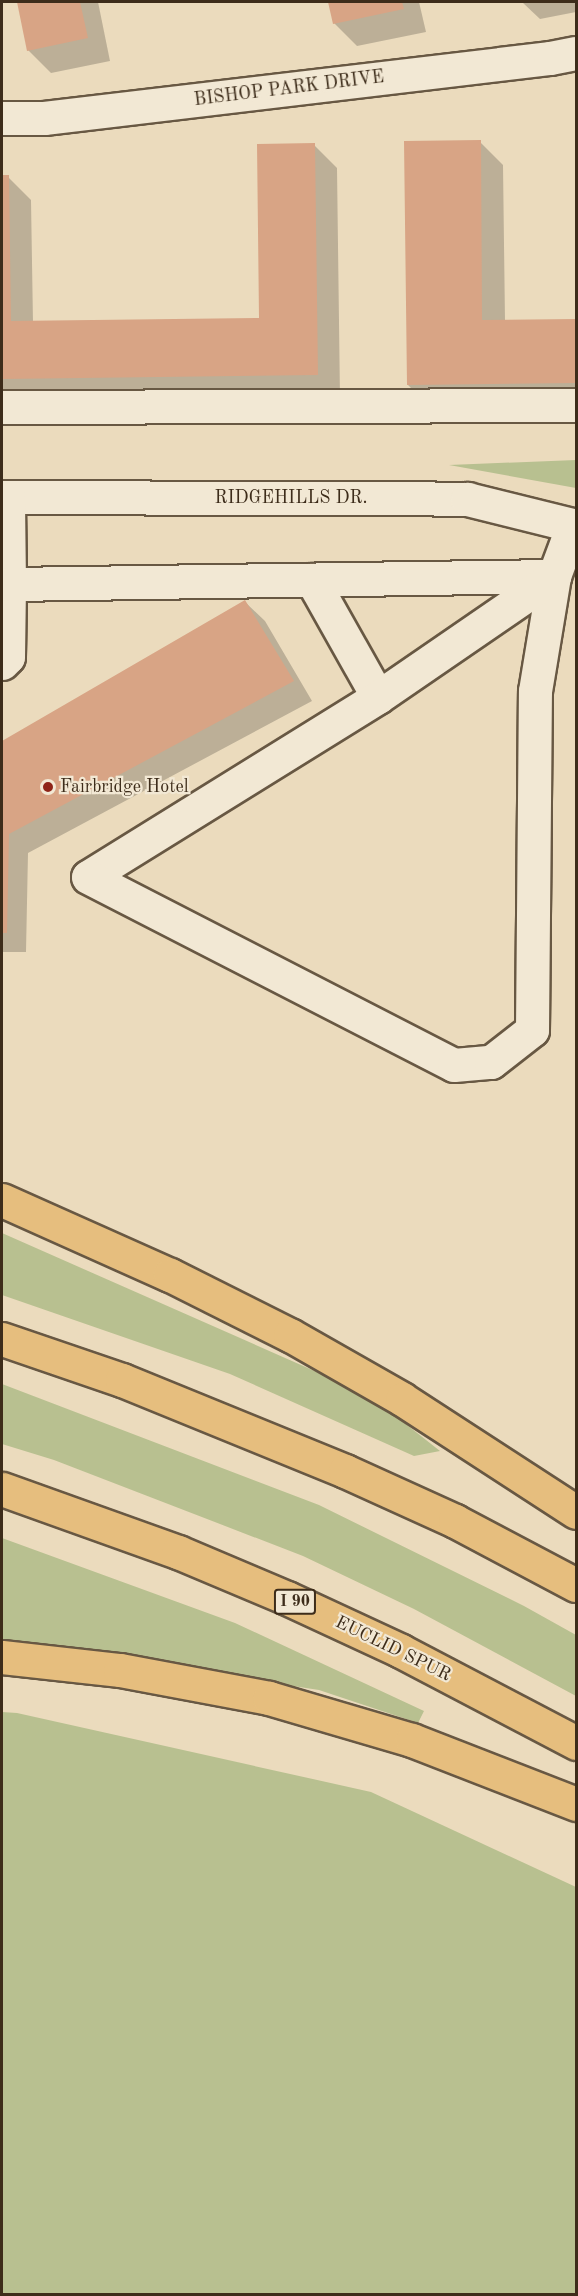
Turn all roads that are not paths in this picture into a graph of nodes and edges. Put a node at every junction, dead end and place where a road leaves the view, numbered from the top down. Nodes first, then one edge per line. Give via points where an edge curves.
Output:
1 (576, 53) edge
2 (2, 118) edge
3 (576, 405) edge
4 (2, 407) edge
5 (5, 497) edge
6 (575, 525) edge
7 (555, 576) junction
8 (312, 580) junction
9 (5, 584) edge
10 (4, 659) edge
11 (378, 697) junction
12 (2, 1200) edge
13 (2, 1338) edge
14 (2, 1489) edge
15 (576, 1512) edge
16 (576, 1585) edge
17 (2, 1657) edge
18 (576, 1743) edge
19 (576, 1804) edge

1 - 2 street, BISHOP PARK DRIVE via 44,118
3 - 4 street
5 - 6 street, RIDGEHILLS DR. via 467,500
5 - 9 street
6 - 7 street
7 - 8 street
7 - 11 street
7 - 11 street via 535,691 532,1030 491,1062 454,1065 88,877
8 - 9 street
8 - 11 street
9 - 10 street
12 - 15 highway via 170,1275 299,1340 402,1399
13 - 16 highway via 122,1380 345,1471 455,1521
14 - 18 highway, EUCLID SPUR / I 90 via 168,1548 286,1599 401,1651
17 - 19 highway via 161,1676 269,1698 412,1740

